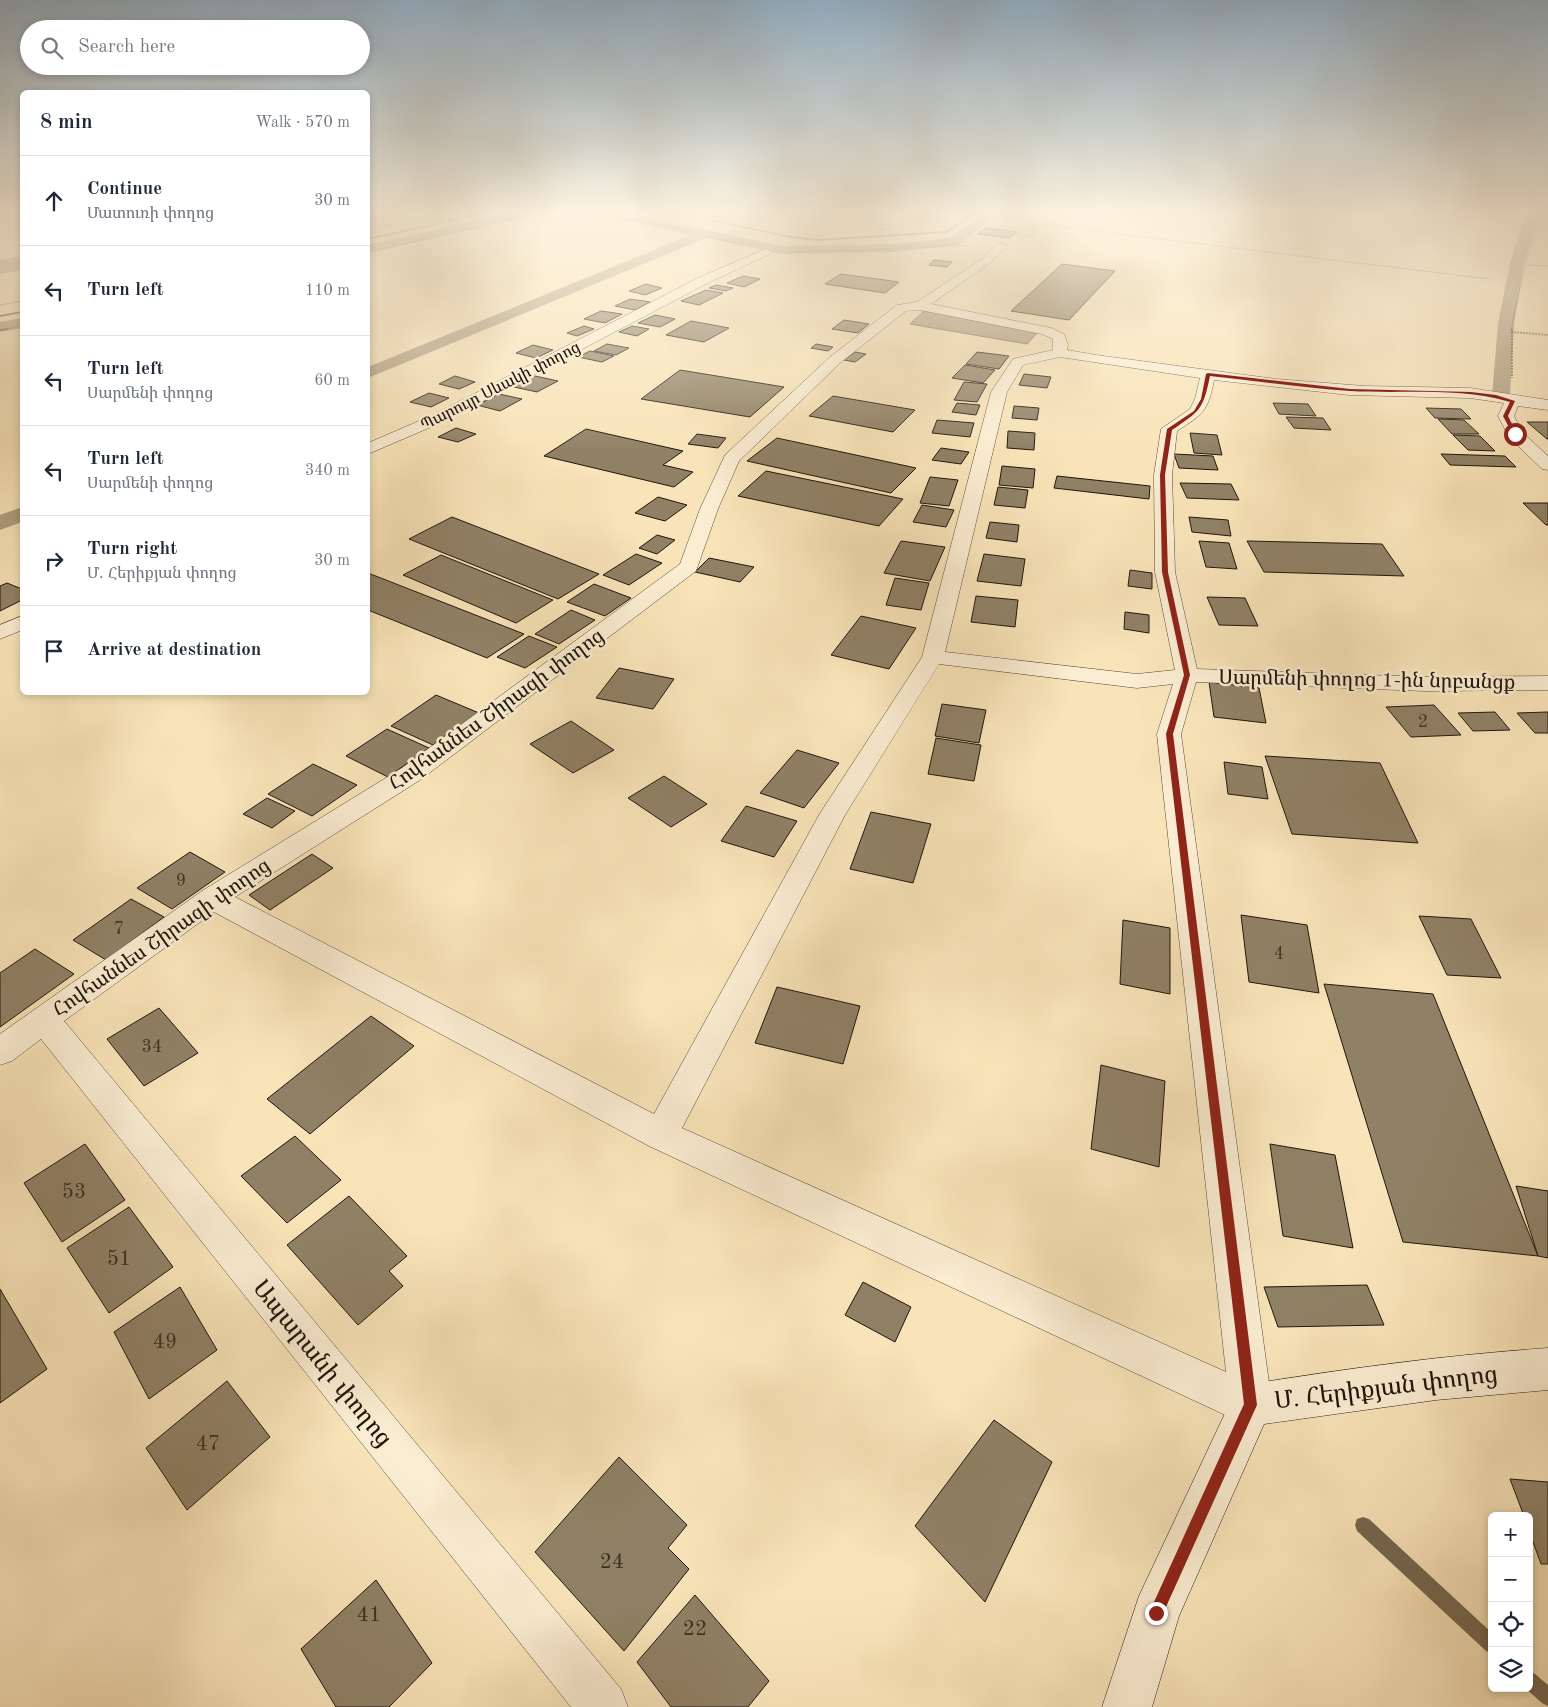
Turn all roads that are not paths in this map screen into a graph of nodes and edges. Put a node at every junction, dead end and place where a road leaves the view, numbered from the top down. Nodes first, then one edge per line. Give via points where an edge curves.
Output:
1 (682, 292) edge
2 (941, 292) edge
3 (920, 306) junction
4 (1060, 353) junction
5 (1208, 374) junction
6 (1513, 401) junction
7 (1548, 405) edge
8 (370, 448) edge
9 (1548, 465) edge
10 (20, 623) edge
11 (0, 633) edge
12 (933, 657) junction
13 (1187, 675) junction
14 (1548, 683) edge
15 (212, 898) junction
16 (44, 1019) junction
17 (0, 1052) edge
18 (661, 1135) junction
19 (1548, 1369) edge
20 (1251, 1405) junction
21 (603, 1707) edge
22 (1126, 1707) edge

1 - 8 street, Պարույր Սևակի փողոց via 439,418
2 - 3 street
3 - 4 street via 1046,331 1059,337
3 - 15 street, Հովհաննես Շիրազի փողոց via 902,308 834,360 731,458 708,509 689,568 411,774
4 - 5 street
4 - 12 street via 1018,362 999,392
5 - 6 street via 1350,390 1471,393
5 - 13 street via 1203,399 1196,412 1169,429 1163,475 1165,572
6 - 7 street
6 - 9 street via 1506,416 1515,434
10 - 11 street
12 - 13 street, Սարմենի փողոց 1-ին նրբանցք via 1137,681
12 - 18 street via 832,815
13 - 14 street, Սարմենի փողոց 1-ին նրբանցք via 1425,684
13 - 20 street via 1169,734
15 - 16 street, Հովհաննես Շիրազի փողոց
15 - 18 street
16 - 17 street, Հովհաննես Շիրազի փողոց
16 - 21 street, Ապարանի փողոց
18 - 20 street
19 - 20 street, Մ. Հերիքյան փողոց via 1377,1384
20 - 22 street, Մ. Հերիքյան փողոց via 1156,1613

